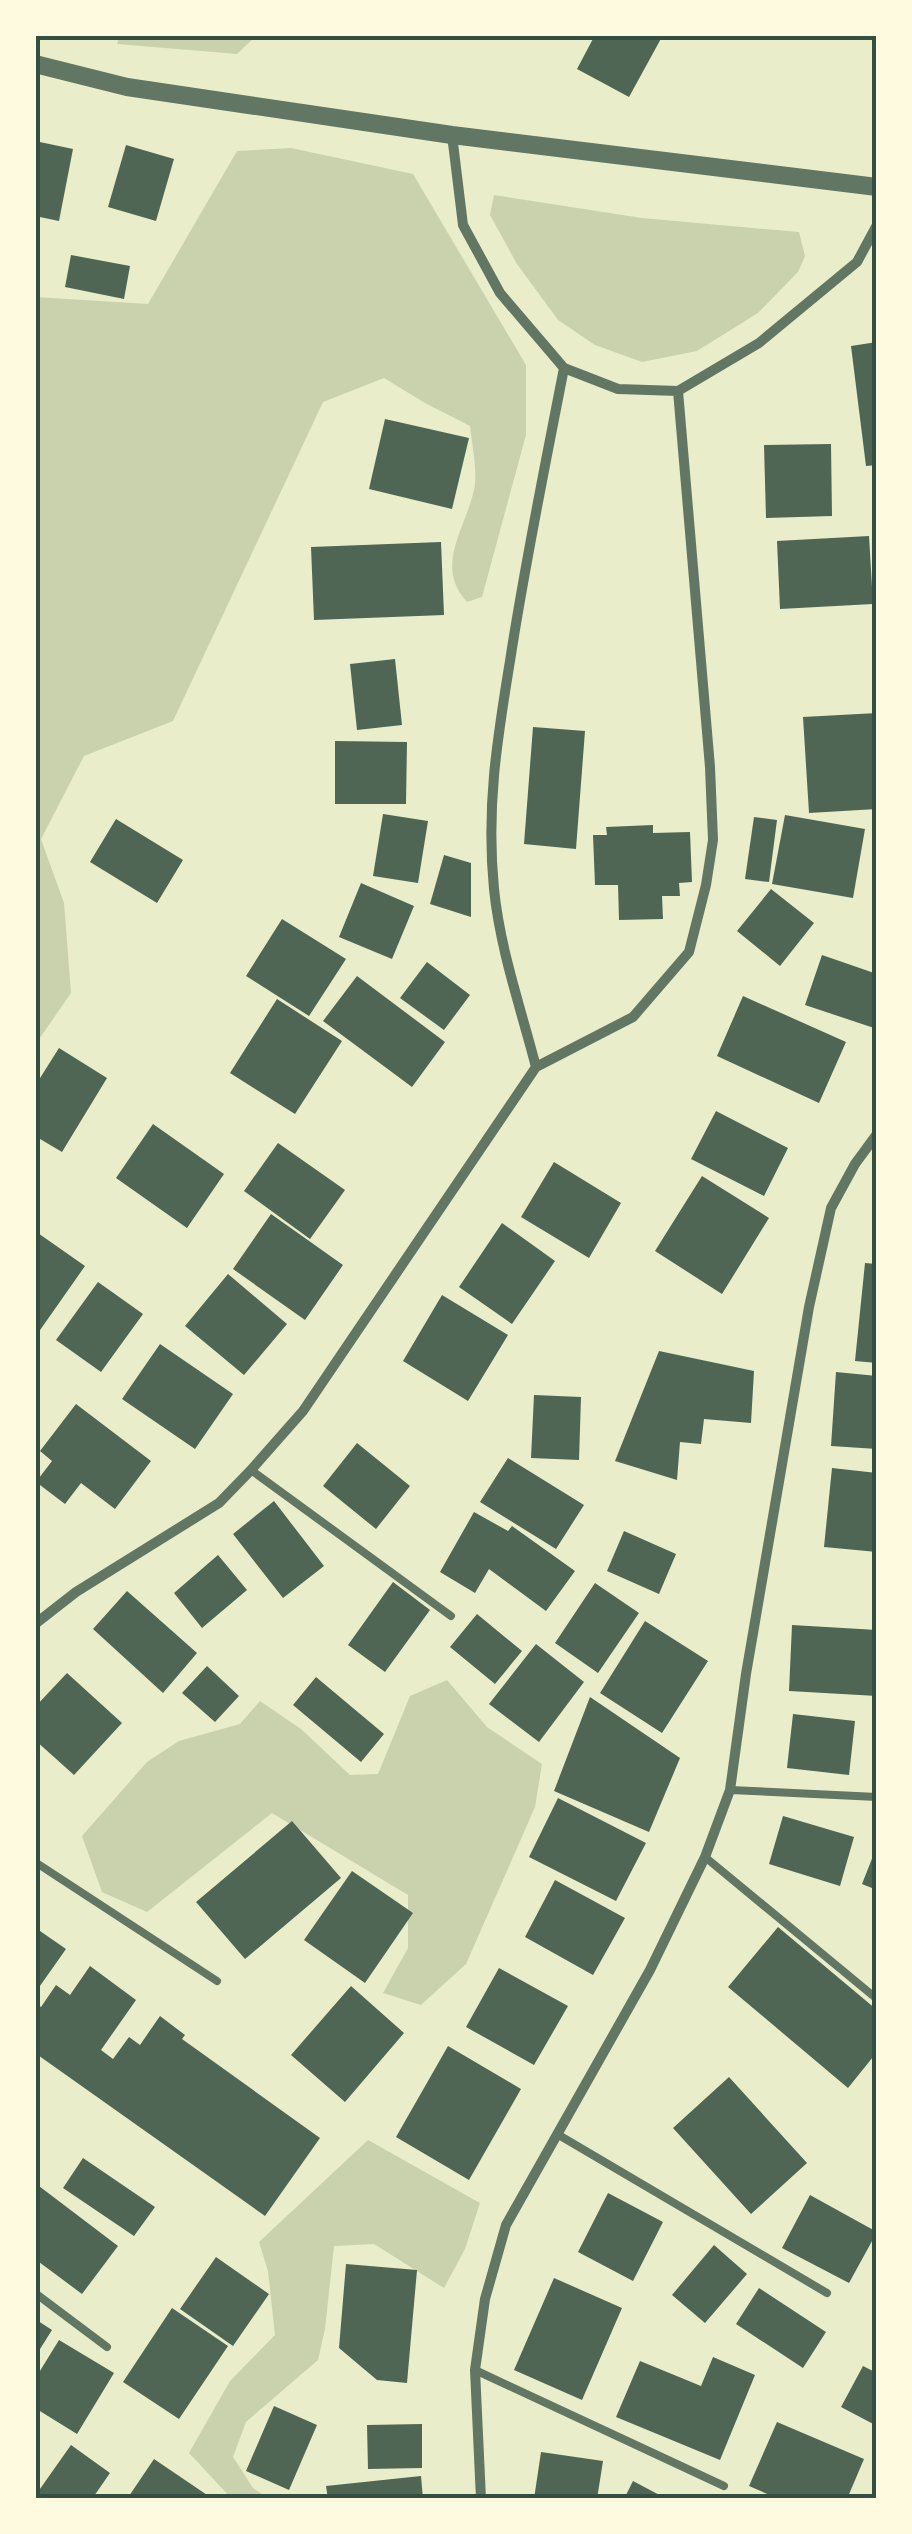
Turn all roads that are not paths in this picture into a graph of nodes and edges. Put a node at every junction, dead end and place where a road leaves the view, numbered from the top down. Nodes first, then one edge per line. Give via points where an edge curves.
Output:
1 (35, 64) edge
2 (452, 136) junction
3 (877, 187) edge
4 (877, 225) edge
5 (564, 368) junction
6 (678, 392) junction
7 (536, 1067) junction
8 (877, 1134) edge
9 (251, 1470) junction
10 (451, 1616) dead end
11 (35, 1624) edge
12 (730, 1790) junction
13 (877, 1797) edge
14 (705, 1857) junction
15 (35, 1862) edge
16 (217, 1981) dead end
17 (877, 2000) edge
18 (557, 2134) junction
19 (35, 2292) edge
20 (827, 2293) dead end
21 (107, 2346) dead end
22 (475, 2370) junction
23 (724, 2486) dead end
24 (481, 2499) edge

1 - 2 street via 127,87
2 - 3 street
2 - 5 street via 463,225 500,293
4 - 6 street via 857,262 805,307
5 - 6 street via 618,389
5 - 7 street via 493,774 494,892
6 - 7 street via 710,767 713,840 706,884 689,952 633,1018
7 - 9 street via 303,1411
8 - 12 street via 832,1208 809,1307
9 - 10 lane
9 - 11 street via 218,1503
12 - 13 lane
12 - 14 street
14 - 17 lane
14 - 18 street
15 - 16 lane
18 - 20 lane
18 - 22 street via 506,2226 484,2299
19 - 21 lane
22 - 23 lane
22 - 24 street

